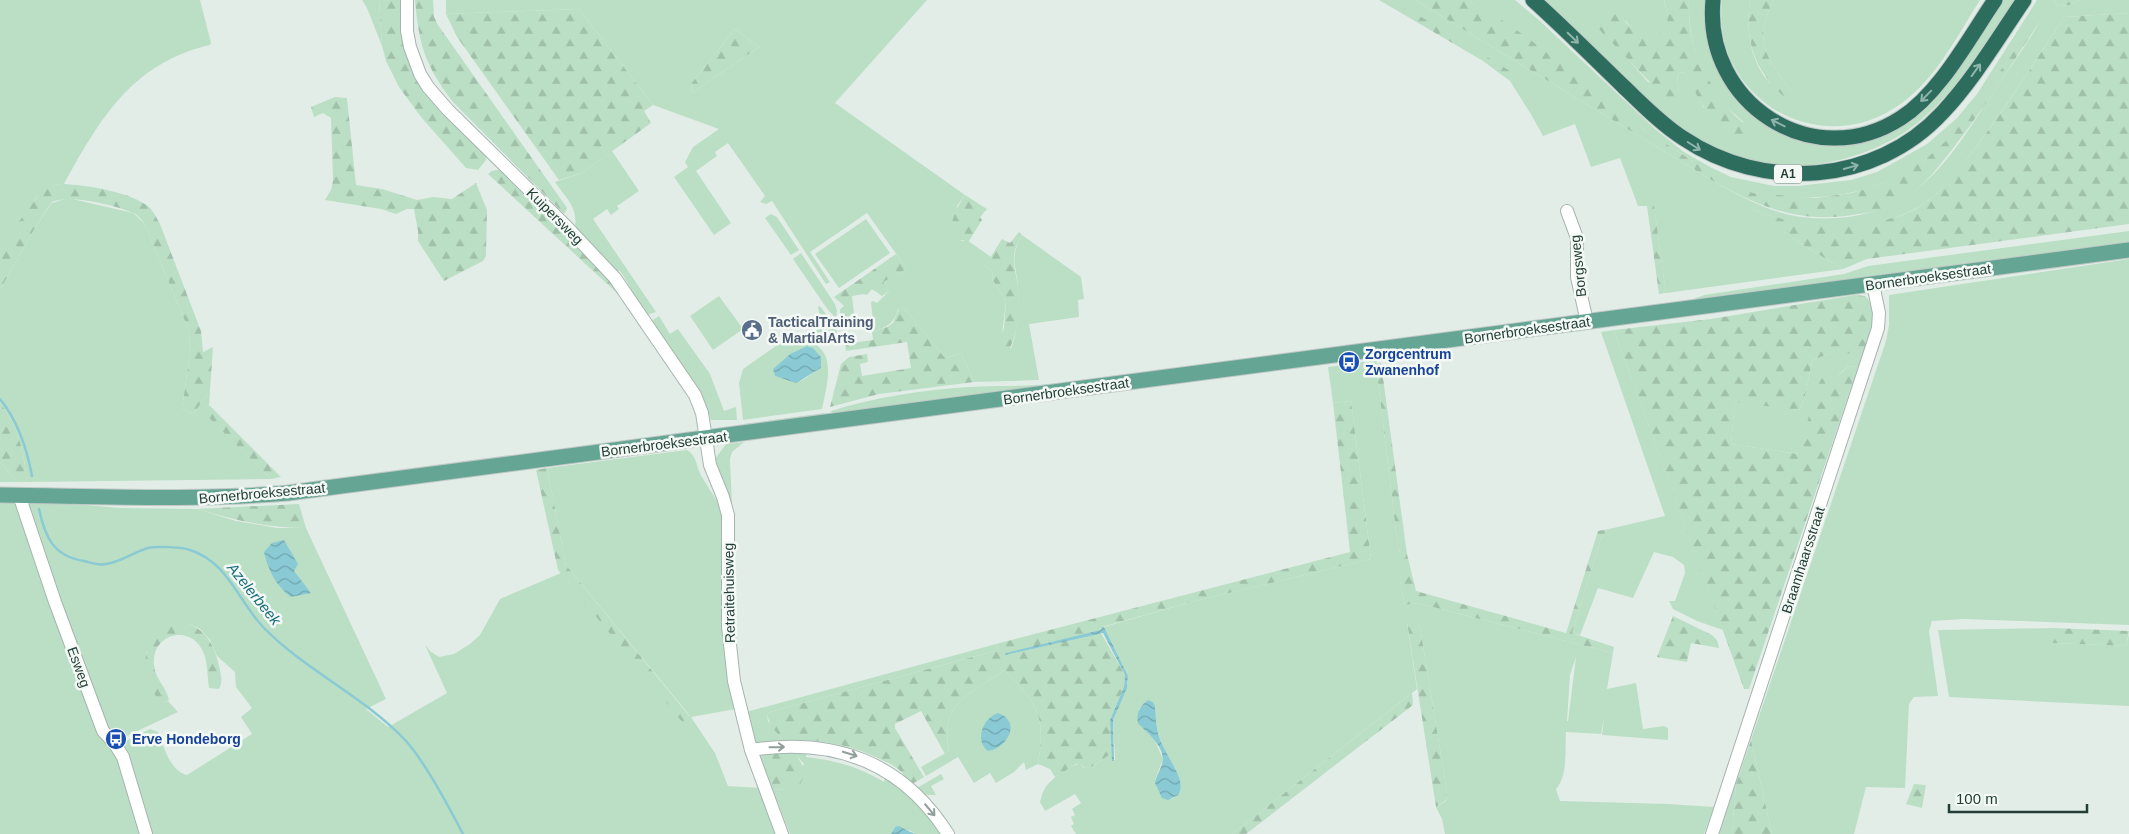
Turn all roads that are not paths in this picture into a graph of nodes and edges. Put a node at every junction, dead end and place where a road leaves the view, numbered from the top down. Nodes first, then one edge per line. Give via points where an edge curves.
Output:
1 (407, 0) edge
2 (1533, 0) edge
3 (1714, 0) edge
4 (1995, 0) edge
5 (2024, 0) edge
6 (1567, 211) dead end
7 (2129, 250) edge
8 (1873, 284) junction
9 (1586, 322) junction
10 (706, 439) junction
11 (0, 495) edge
12 (19, 495) junction
13 (751, 750) junction
14 (146, 834) edge
15 (782, 834) edge
16 (948, 834) edge
17 (1712, 834) edge

1 - 10 street, Kuipersweg via 409,39 420,74 448,110 615,278 695,395
2 -> 5 highway, A1 via 1682,138 1742,166 1792,175 1854,167 1884,155 1912,138 1941,114 1962,90
4 -> 3 highway via 1948,70 1915,107 1901,118 1869,132 1826,138 1792,130 1765,116 1743,97 1719,58 1714,35
6 - 9 street, Borgsweg via 1576,238 1577,277
7 - 8 main road, Bornerbroeksestraat
8 - 9 main road, Bornerbroeksestraat
8 - 17 street, Braamhaarsstraat via 1879,313 1878,328
9 - 10 main road, Bornerbroeksestraat
10 - 12 main road, Bornerbroeksestraat via 243,497
10 - 13 street, Retraitehuisweg via 710,465 728,515 731,665
11 - 12 main road, Bornerbroeksestraat
12 - 14 street, Esweg via 102,731 116,744 123,757
13 - 15 street, Retraitehuisweg
13 -> 16 street via 802,747 854,755 901,780

